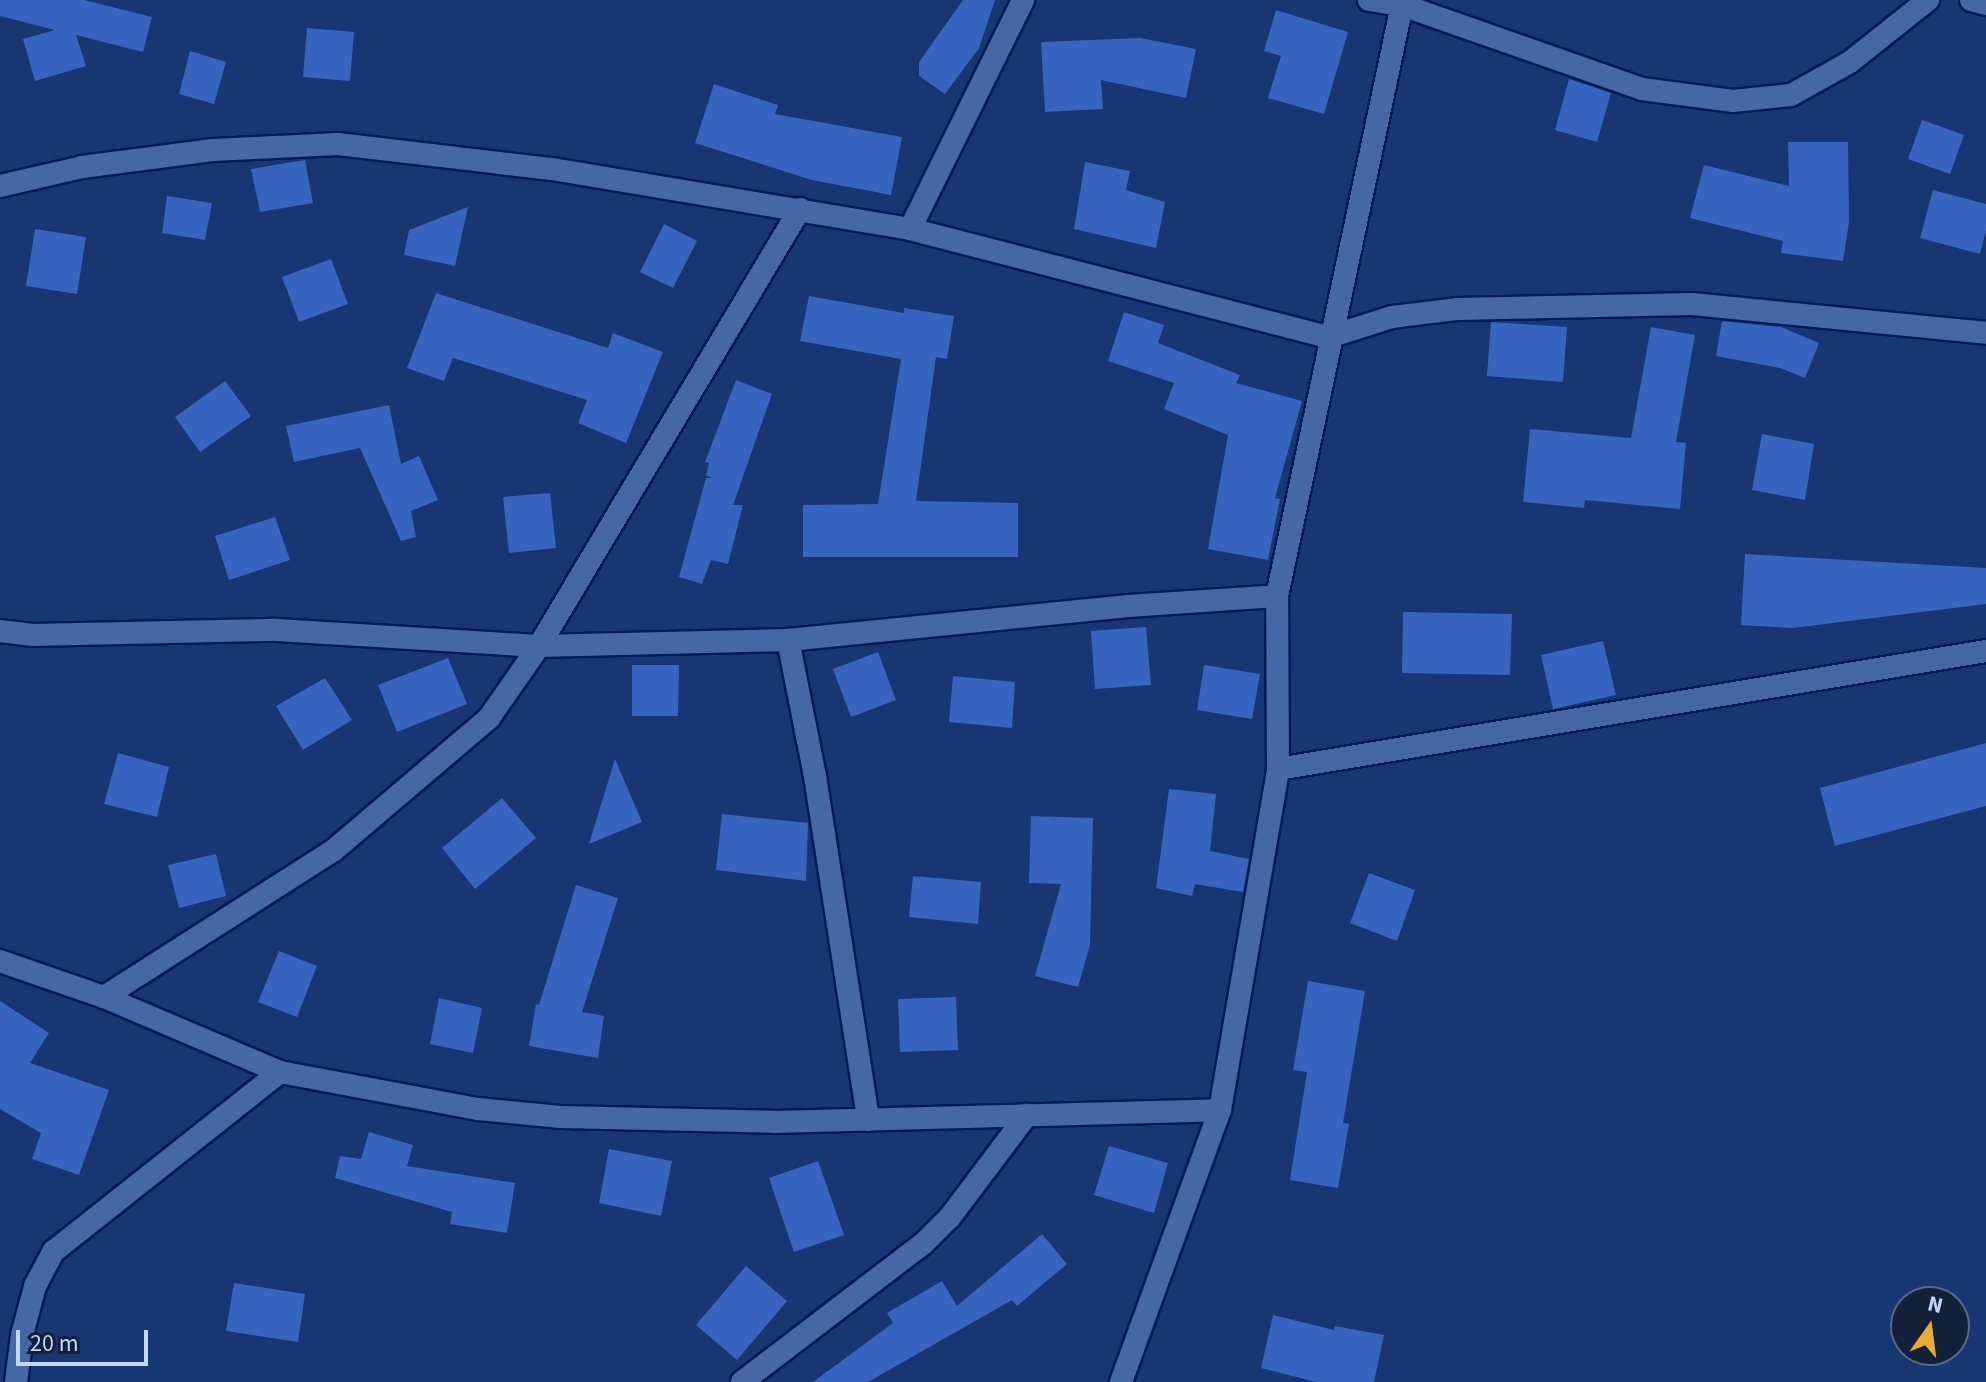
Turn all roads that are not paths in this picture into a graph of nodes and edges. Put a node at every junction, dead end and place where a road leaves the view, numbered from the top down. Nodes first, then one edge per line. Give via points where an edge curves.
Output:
1 (1023, 0) edge
2 (1369, 0) edge
3 (1928, 0) edge
4 (1971, 0) edge
5 (1402, 2) edge
6 (1986, 4) edge
7 (0, 186) edge
8 (800, 209) junction
9 (910, 229) junction
10 (1986, 333) edge
11 (1329, 337) junction
12 (1277, 596) junction
13 (0, 631) edge
14 (788, 640) junction
15 (539, 646) junction
16 (1986, 651) edge
17 (1278, 769) junction
18 (0, 961) edge
19 (104, 997) junction
20 (280, 1072) junction
21 (1220, 1110) junction
22 (1027, 1115) junction
23 (868, 1120) junction
24 (16, 1382) edge
25 (742, 1382) edge
26 (1121, 1382) edge

1 - 9 street
2 - 5 street
3 - 5 street via 1850,62 1791,95 1733,101 1642,89
4 - 6 street
5 - 11 street
7 - 8 street via 82,167 213,150 338,144 552,169
8 - 9 street
8 - 15 street
9 - 11 street
10 - 11 street via 1692,304 1457,309 1392,317
11 - 12 street
12 - 14 street
12 - 17 street
13 - 15 street via 31,635 277,630
14 - 15 street
14 - 23 street via 815,776
15 - 19 street via 489,718 334,850
16 - 17 street
17 - 21 street
18 - 19 street
19 - 20 street
20 - 23 street via 478,1109 561,1117
20 - 24 street via 54,1251 35,1286
21 - 22 street
21 - 26 street
22 - 23 street
22 - 25 street via 924,1243

